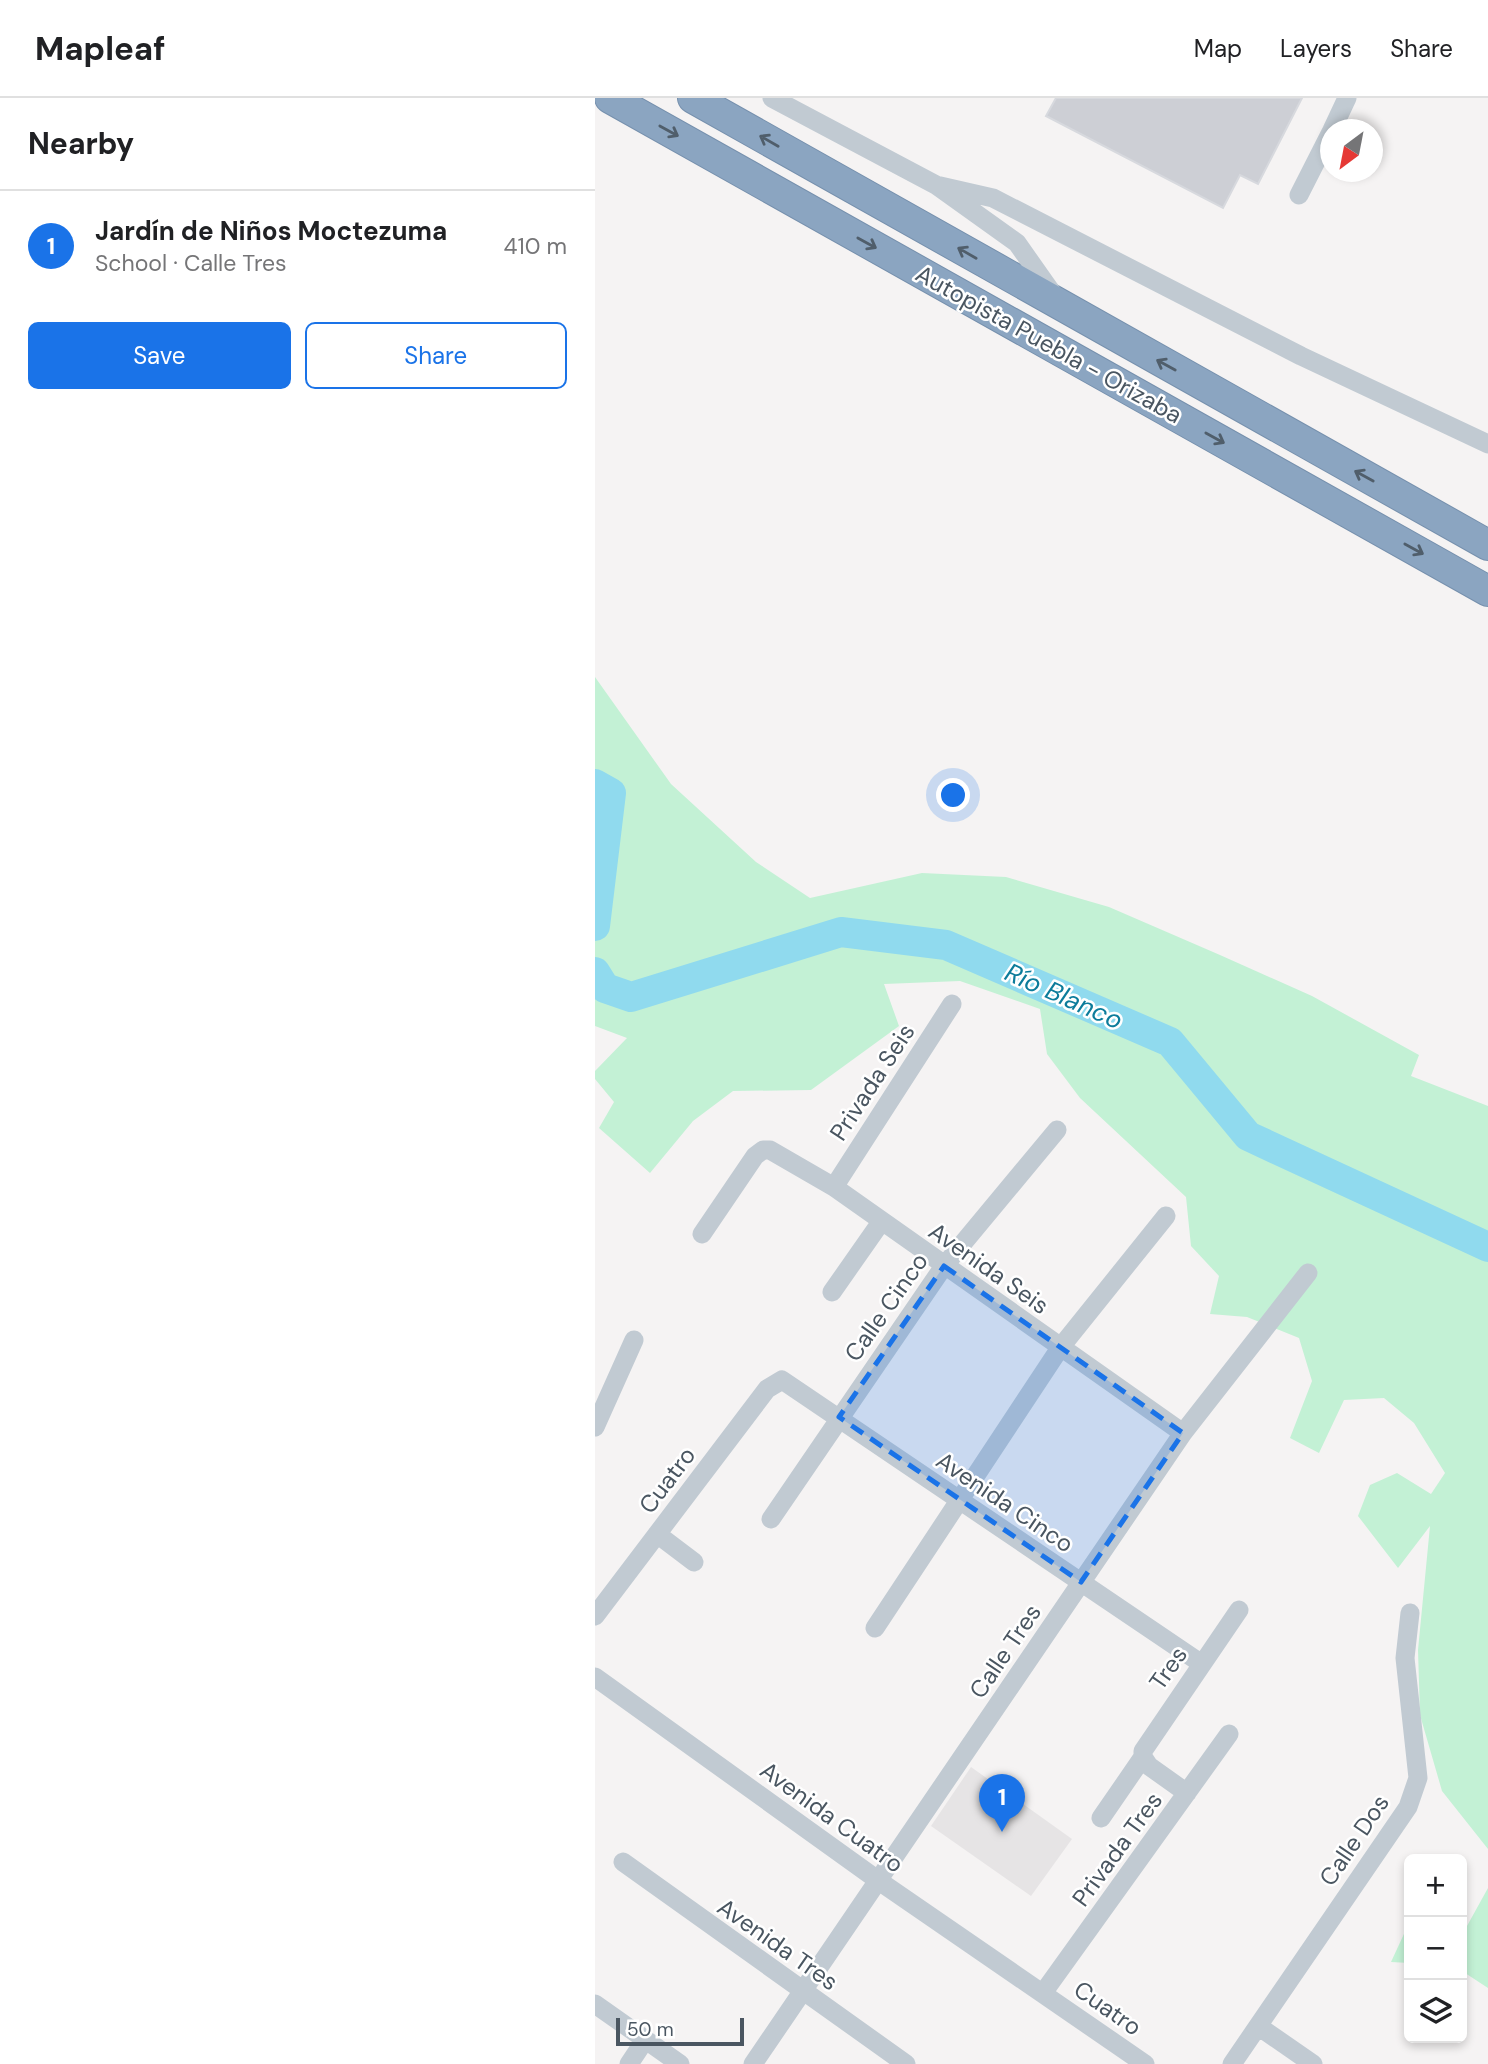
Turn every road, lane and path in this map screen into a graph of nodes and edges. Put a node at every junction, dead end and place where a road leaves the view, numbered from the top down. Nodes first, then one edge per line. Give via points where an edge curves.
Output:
1 (610, 98) edge
2 (693, 98) edge
3 (772, 98) edge
4 (1347, 98) edge
5 (1337, 119) edge
6 (1320, 153) edge
7 (936, 185) junction
8 (1299, 195) dead end
9 (1062, 307) junction
10 (1488, 444) edge
11 (1488, 545) edge
12 (1488, 591) edge
13 (953, 1004) dead end
14 (1057, 1130) dead end
15 (834, 1187) junction
16 (1166, 1216) dead end
17 (881, 1222) junction
18 (702, 1234) dead end
19 (944, 1266) junction
20 (1308, 1273) dead end
21 (832, 1292) dead end
22 (634, 1340) dead end
23 (1061, 1348) junction
24 (782, 1380) joint
25 (839, 1417) junction
26 (595, 1427) edge
27 (1183, 1433) junction
28 (959, 1501) junction
29 (771, 1519) dead end
30 (657, 1534) junction
31 (694, 1562) dead end
32 (1081, 1582) junction
33 (1239, 1610) dead end
34 (1410, 1613) dead end
35 (595, 1616) edge
36 (875, 1628) dead end
37 (1202, 1664) junction
38 (595, 1677) edge
39 (1229, 1734) dead end
40 (1143, 1757) junction
41 (1187, 1793) junction
42 (1101, 1818) dead end
43 (623, 1863) dead end
44 (879, 1881) junction
45 (802, 1991) junction
46 (1043, 1993) junction
47 (595, 2004) edge
48 (1258, 2026) junction
49 (645, 2040) junction
50 (629, 2064) edge
51 (680, 2064) edge
52 (753, 2064) edge
53 (906, 2064) edge
54 (1145, 2064) edge
55 (1232, 2064) edge
56 (1313, 2064) edge

1 -> 12 highway, Autopista Puebla - Orizaba
9 -> 2 highway, Autopista Puebla - Orizaba
3 - 7 street
4 - 5 street
6 - 8 street
7 - 9 street via 1017,243
7 - 10 street via 993,198 1301,356
11 -> 9 highway, Autopista Puebla - Orizaba
13 - 15 street, Privada Seis
14 - 19 street, Calle Cinco
15 - 17 street, Avenida Seis
15 - 18 street, Avenida Seis via 763,1150
16 - 23 street
17 - 19 street, Avenida Seis
17 - 21 street
19 - 23 street, Avenida Seis
19 - 25 street, Calle Cinco
20 - 27 street, Calle Tres
22 - 26 street
23 - 27 street, Avenida Seis
23 - 28 street
24 - 25 street, Avenida Cinco
24 - 30 street, Cuatro via 767,1389
25 - 28 street, Avenida Cinco
25 - 29 street, Calle Cinco
27 - 32 street, Calle Tres
28 - 32 street, Avenida Cinco
28 - 36 street
30 - 31 street
30 - 35 street, Cuatro
32 - 37 street, Avenida Cinco
32 - 44 street, Calle Tres
33 - 37 street, Tres
34 - 48 street, Calle Dos via 1405,1658 1418,1778 1415,1791
37 - 40 street, Tres
38 - 44 street, Avenida Cuatro
39 - 41 street, Privada Tres
40 - 41 street
40 - 42 street, Tres
41 - 46 street, Privada Tres
43 - 45 street, Avenida Tres
44 - 45 street, Calle Tres
44 - 46 street, Avenida Cuatro
45 - 52 street, Calle Tres
45 - 53 street, Avenida Tres
46 - 54 street, Cuatro
47 - 49 street
48 - 55 street, Calle Dos
48 - 56 street
49 - 50 street
49 - 51 street

